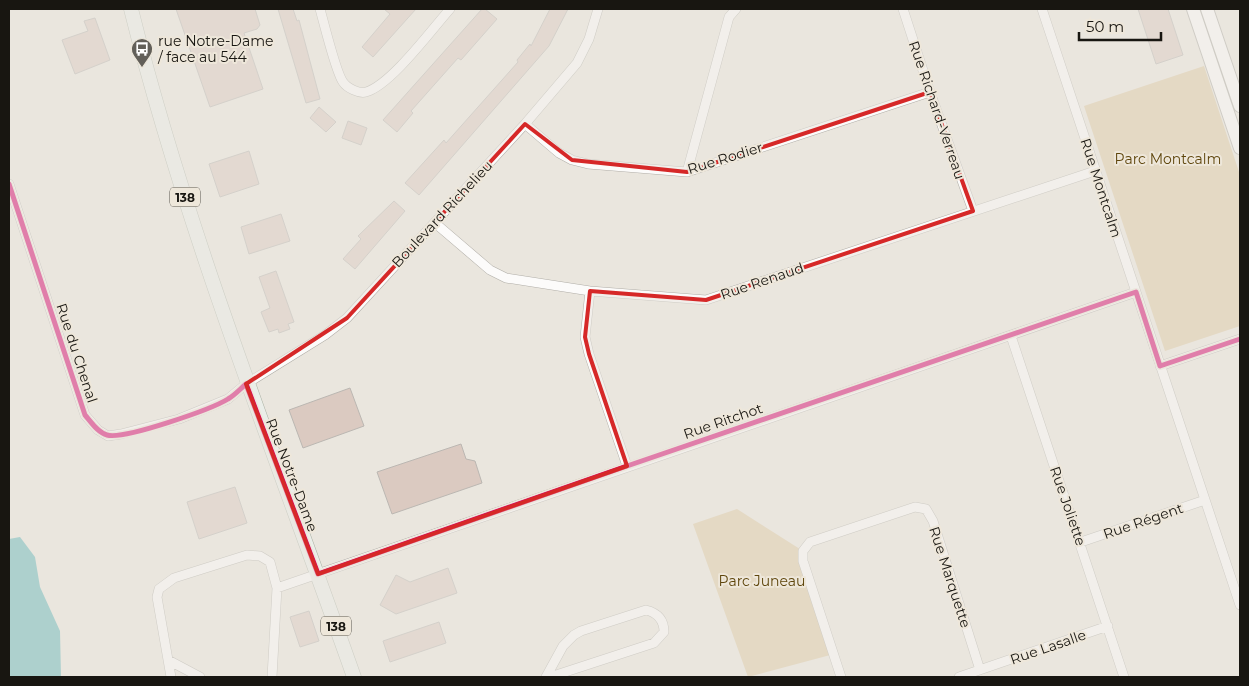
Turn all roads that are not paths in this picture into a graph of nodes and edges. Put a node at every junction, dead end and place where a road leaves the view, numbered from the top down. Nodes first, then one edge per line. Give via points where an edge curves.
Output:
1 (131, 9) edge
2 (320, 9) edge
3 (450, 9) edge
4 (598, 9) edge
5 (736, 9) edge
6 (903, 9) edge
7 (1042, 9) edge
8 (1193, 9) edge
9 (1207, 9) edge
10 (930, 92) junction
11 (1240, 106) edge
12 (526, 124) junction
13 (1240, 148) edge
14 (1095, 171) junction
15 (687, 172) junction
16 (9, 184) edge
17 (972, 211) junction
18 (435, 223) junction
19 (590, 291) junction
20 (1136, 292) junction
21 (1010, 336) junction
22 (1240, 338) edge
23 (1160, 366) junction
24 (246, 384) junction
25 (627, 466) junction
26 (1205, 500) junction
27 (1081, 542) junction
28 (318, 574) junction
29 (276, 588) junction
30 (1240, 605) edge
31 (1108, 626) junction
32 (168, 660) junction
33 (980, 670) junction
34 (171, 677) edge
35 (200, 677) edge
36 (272, 677) edge
37 (354, 677) edge
38 (546, 677) edge
39 (550, 677) edge
40 (841, 677) edge
41 (959, 677) edge
42 (1124, 677) edge

1 - 24 main road, Rue Notre-Dame / 138 via 149,81
2 - 3 street via 342,81 352,90 364,93 388,78
4 - 12 street, Boulevard Richelieu via 577,63
5 - 15 street via 729,18
6 - 10 street, Rue Richard-Verreau
7 - 14 street, Rue Montcalm
8 - 13 street
9 - 11 street
10 - 15 street, Rue Rodier
10 - 17 street, Rue Richard-Verreau
12 - 15 street, Rue Rodier via 572,160
12 - 18 street, Boulevard Richelieu
14 - 17 street, Rue Renaud
14 - 20 street, Rue Montcalm
16 - 24 street, Rue du Chenal via 85,414 98,430 108,436 179,420 228,399
17 - 19 street, Rue Renaud via 706,300
18 - 19 street, Rue Renaud via 490,270 506,278
18 - 24 street, Boulevard Richelieu via 347,318
19 - 25 street via 585,337
20 - 21 street, Rue Ritchot
20 - 23 street, Rue Montcalm
21 - 25 street, Rue Ritchot
21 - 27 street, Rue Joliette
22 - 23 street
23 - 26 street, Rue Montcalm
24 - 28 main road, Rue Notre-Dame / 138
25 - 28 street, Rue Ritchot
26 - 27 street, Rue Régent
26 - 30 street, Rue Montcalm
27 - 31 street, Rue Joliette
28 - 29 street, Rue Ritchot
28 - 37 main road, Rue Notre-Dame / 138
29 - 32 street via 270,562 260,556 247,555 166,582 157,597
29 - 36 street
31 - 33 street, Rue Lasalle
31 - 42 street, Rue Joliette
32 - 34 street
32 - 35 street
33 - 40 street, Rue Marquette via 933,521 926,509 915,507 810,542 803,551 803,561
33 - 41 street, Rue Lasalle
38 - 39 street via 563,646 580,631 646,610 662,620 664,632 654,643

